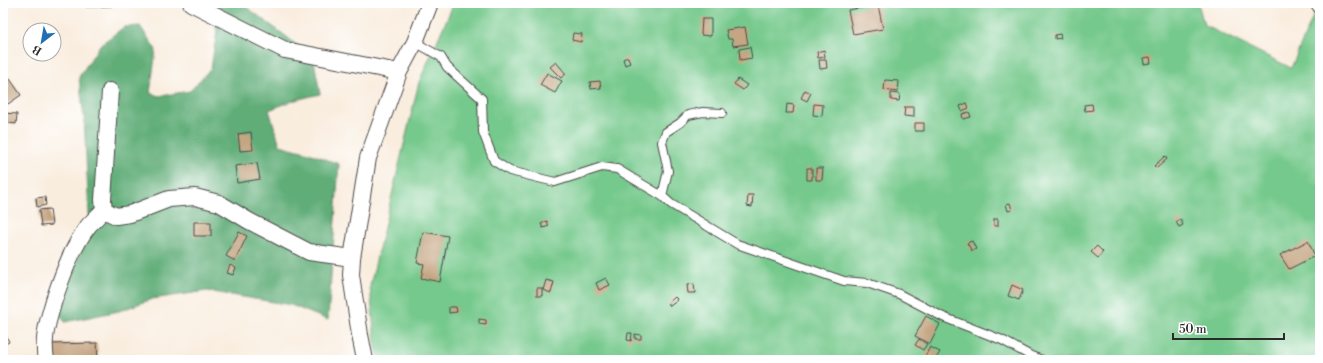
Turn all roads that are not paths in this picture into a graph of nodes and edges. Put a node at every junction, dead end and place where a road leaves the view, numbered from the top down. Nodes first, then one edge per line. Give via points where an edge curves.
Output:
1 (430, 3) edge
2 (195, 4) edge
3 (415, 42) junction
4 (399, 72) junction
5 (110, 91) dead end
6 (722, 113) dead end
7 (662, 196) junction
8 (104, 210) junction
9 (352, 258) junction
10 (46, 360) edge
11 (365, 360) edge
12 (1042, 360) edge

1 - 3 street
2 - 4 street via 285,50
3 - 4 street
3 - 7 lane via 441,57 447,67 482,99 483,132 494,161 510,171 555,182 602,167 617,169
4 - 9 street via 368,158
5 - 8 street
6 - 7 lane via 703,112 688,115 666,132 662,142 668,171
7 - 12 lane via 737,244 844,282 867,283 899,294 943,317 1002,340
8 - 9 street via 116,216 130,214 169,199 195,197 219,203 249,222 309,252
8 - 10 street via 77,244 63,273 45,331
9 - 11 street via 351,275

